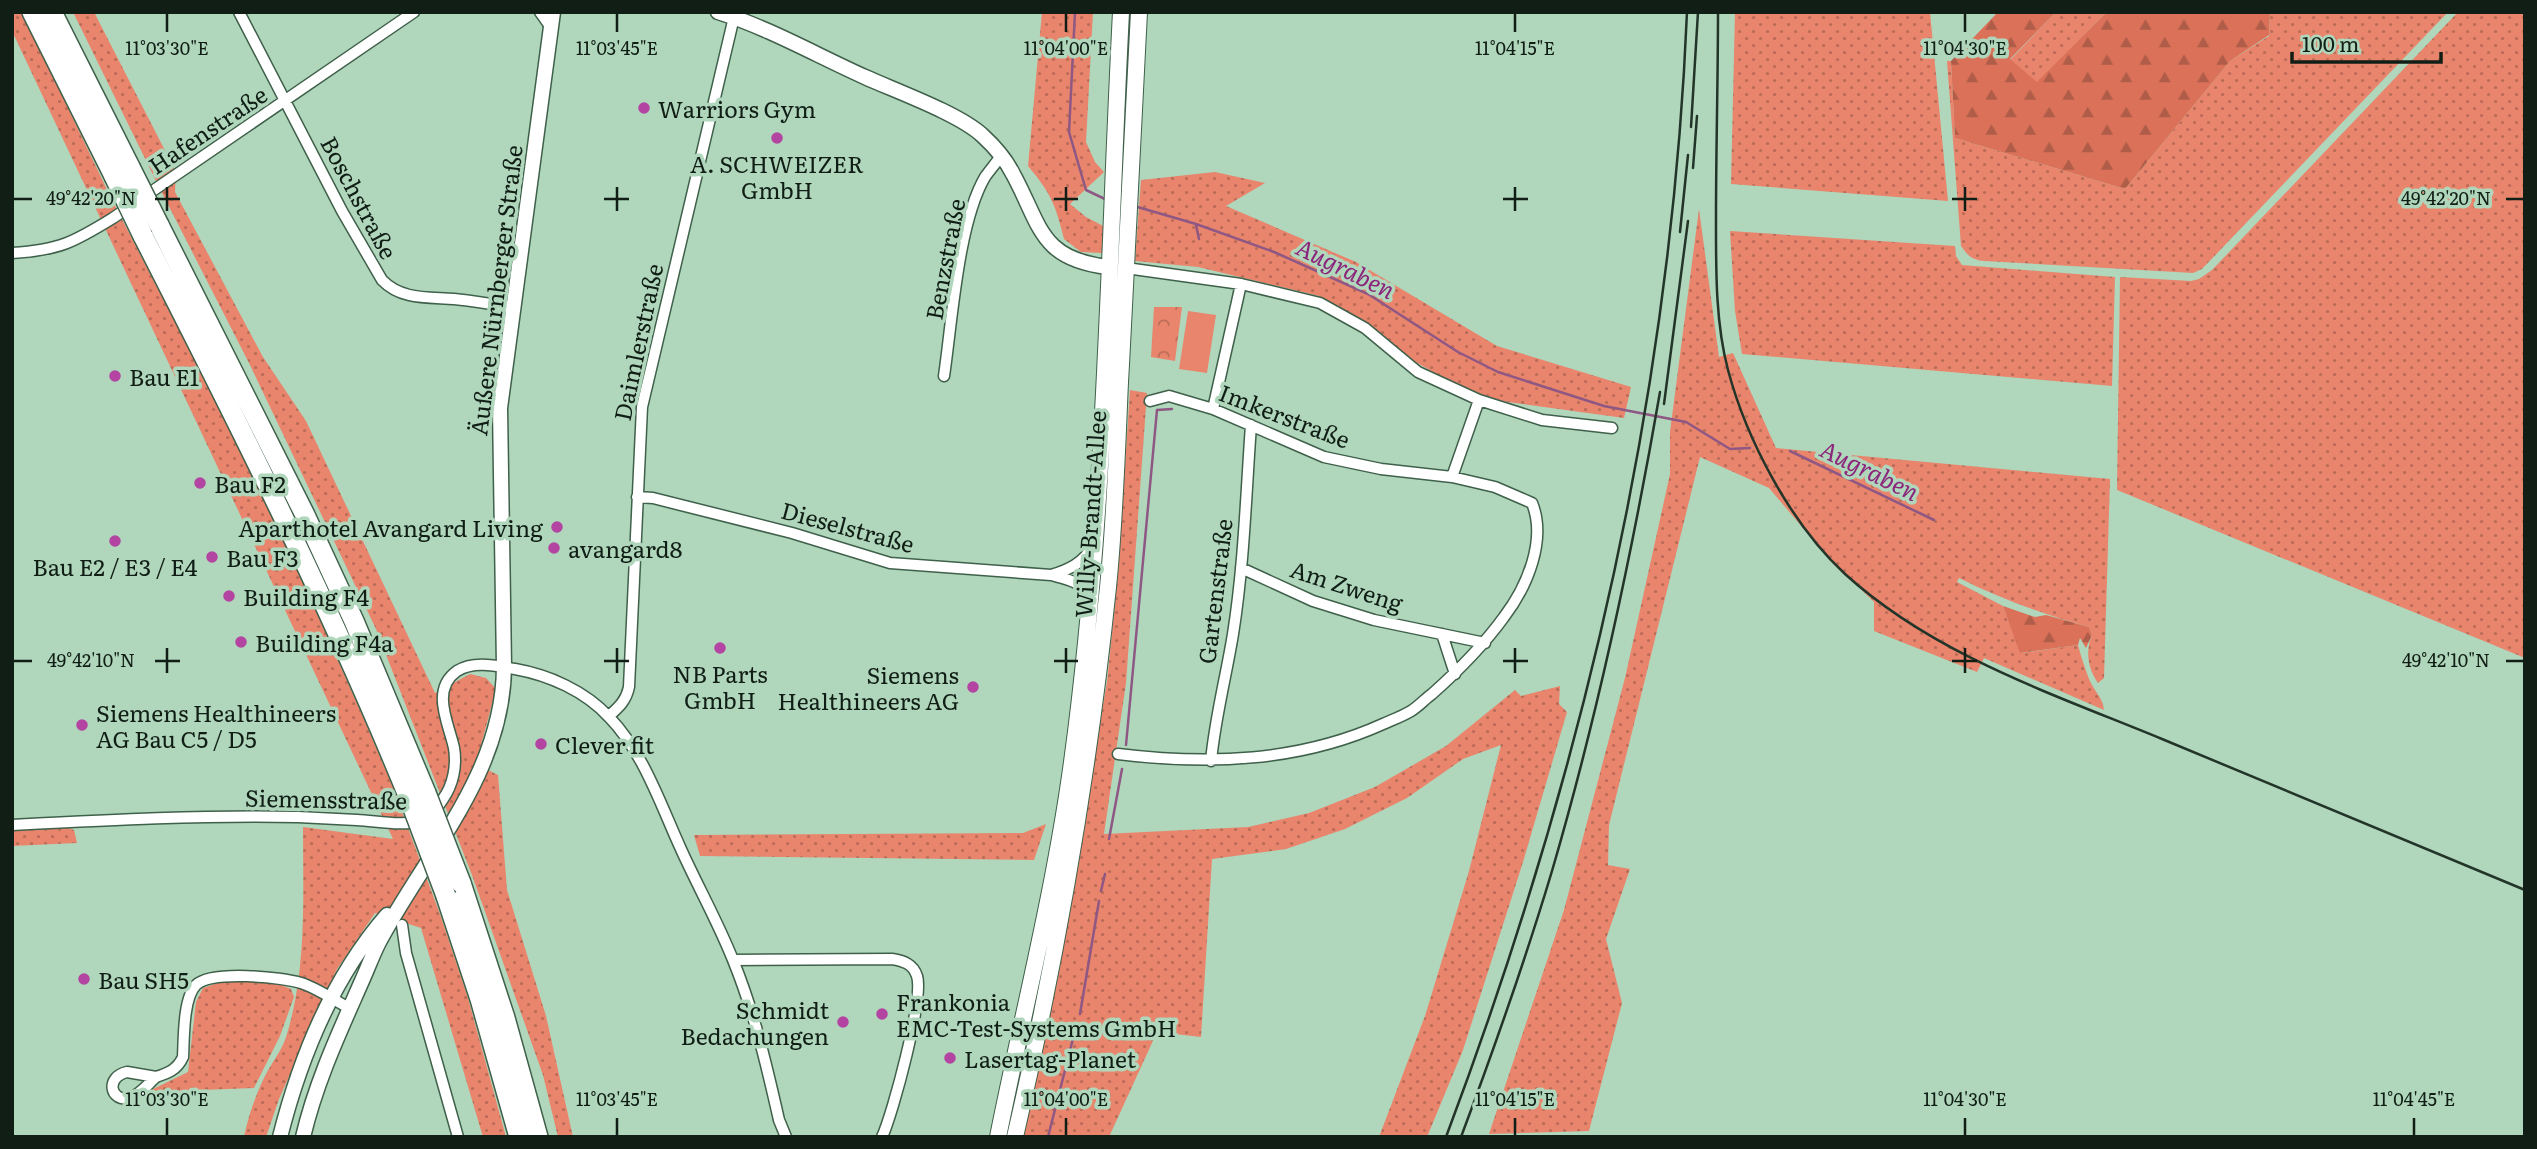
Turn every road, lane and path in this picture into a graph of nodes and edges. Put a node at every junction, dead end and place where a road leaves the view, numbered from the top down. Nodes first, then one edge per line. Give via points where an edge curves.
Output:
1 (32, 12) edge
2 (52, 12) edge
3 (239, 12) edge
4 (414, 12) edge
5 (540, 12) edge
6 (553, 12) edge
7 (718, 12) edge
8 (1121, 12) edge
9 (1139, 12) edge
10 (734, 17) junction
11 (552, 29) junction
12 (284, 101) junction
13 (1001, 156) junction
14 (122, 172) junction
15 (12, 253) edge
16 (1108, 267) junction
17 (1126, 268) junction
18 (1241, 284) junction
19 (513, 307) junction
20 (944, 376) dead end
21 (1479, 400) junction
22 (1150, 401) dead end
23 (1213, 409) junction
24 (1251, 425) junction
25 (1612, 428) dead end
26 (1452, 477) junction
27 (637, 497) junction
28 (1093, 546) junction
29 (1241, 568) junction
30 (1051, 575) junction
31 (1089, 596) junction
32 (1442, 634) junction
33 (1485, 643) junction
34 (505, 667) junction
35 (1455, 674) junction
36 (608, 716) junction
37 (1118, 754) dead end
38 (1211, 761) junction
39 (418, 798) junction
40 (12, 825) edge
41 (411, 887) junction
42 (402, 925) dead end
43 (733, 960) junction
44 (331, 999) junction
45 (349, 1008) junction
46 (156, 1077) dead end
47 (280, 1137) edge
48 (303, 1137) edge
49 (458, 1137) edge
50 (519, 1137) edge
51 (538, 1137) edge
52 (786, 1137) edge
53 (882, 1137) edge
54 (998, 1137) edge
55 (1015, 1137) edge

1 - 14 highway
2 - 14 highway via 90,88
3 - 12 street, Boschstraße
4 - 12 street, Hafenstraße
5 - 11 street
6 - 11 main road, Äußere Nürnberger Straße
7 - 10 main road
8 - 16 main road, Willy-Brandt-Allee
9 - 17 main road, Willy-Brandt-Allee
10 - 13 main road via 955,118 981,134
10 - 27 street, Daimlerstraße via 643,399
11 - 19 main road, Äußere Nürnberger Straße
12 - 15 street, Hafenstraße via 74,242
12 - 19 street, Boschstraße via 388,287 413,297
13 - 16 main road via 1047,240 1072,259
13 - 20 street, Benzstraße via 973,206 961,255
14 - 39 highway, bridge via 305,515 354,621
16 - 17 main road
16 - 28 main road, Willy-Brandt-Allee
17 - 18 street
17 - 55 main road, Willy-Brandt-Allee via 1117,468 1098,678 1066,894
18 - 21 street via 1320,303 1365,328 1418,372
18 - 23 street
19 - 34 main road, Äußere Nürnberger Straße via 499,418
21 - 25 street via 1542,420
21 - 26 street
22 - 23 street, Imkerstraße via 1169,396
23 - 24 street, Imkerstraße
24 - 26 street, Imkerstraße via 1324,457
24 - 29 street, Gartenstraße
26 - 33 street, Imkerstraße via 1495,487 1532,503 1537,515 1535,553 1525,583
27 - 30 street, Dieselstraße via 755,523 890,563
27 - 36 street, Daimlerstraße via 629,687 621,706
28 - 30 street, Dieselstraße via 1078,564
28 - 31 main road, Willy-Brandt-Allee
29 - 32 street, Am Zweng via 1313,601
29 - 38 street, Gartenstraße
30 - 31 street, Dieselstraße via 1085,587
31 - 54 main road, Willy-Brandt-Allee via 1057,857
32 - 33 street, Am Zweng
32 - 35 street
33 - 35 street, Imkerstraße
34 - 36 street via 572,689
34 - 40 street, Siemensstraße via 468,666 447,682 442,702 454,750 454,772 447,794 424,820 210,816
34 - 41 main road, Äußere Nürnberger Straße via 500,717 478,775
35 - 38 street, Imkerstraße via 1412,710 1352,738 1268,757
36 - 43 street via 652,784
37 - 38 street, Imkerstraße
39 - 50 highway, bridge
39 - 51 highway, bridge via 461,883
41 - 44 main road, Äußere Nürnberger Straße via 376,928
41 - 45 main road, Äußere Nürnberger Straße via 377,945
42 - 49 street
43 - 52 street
43 - 53 street via 892,959 913,967 919,987 895,1103
44 - 45 street
44 - 46 street via 302,984 247,975 204,979 188,997 179,1066
44 - 47 main road, Äußere Nürnberger Straße via 288,1104
45 - 48 main road, Äußere Nürnberger Straße

